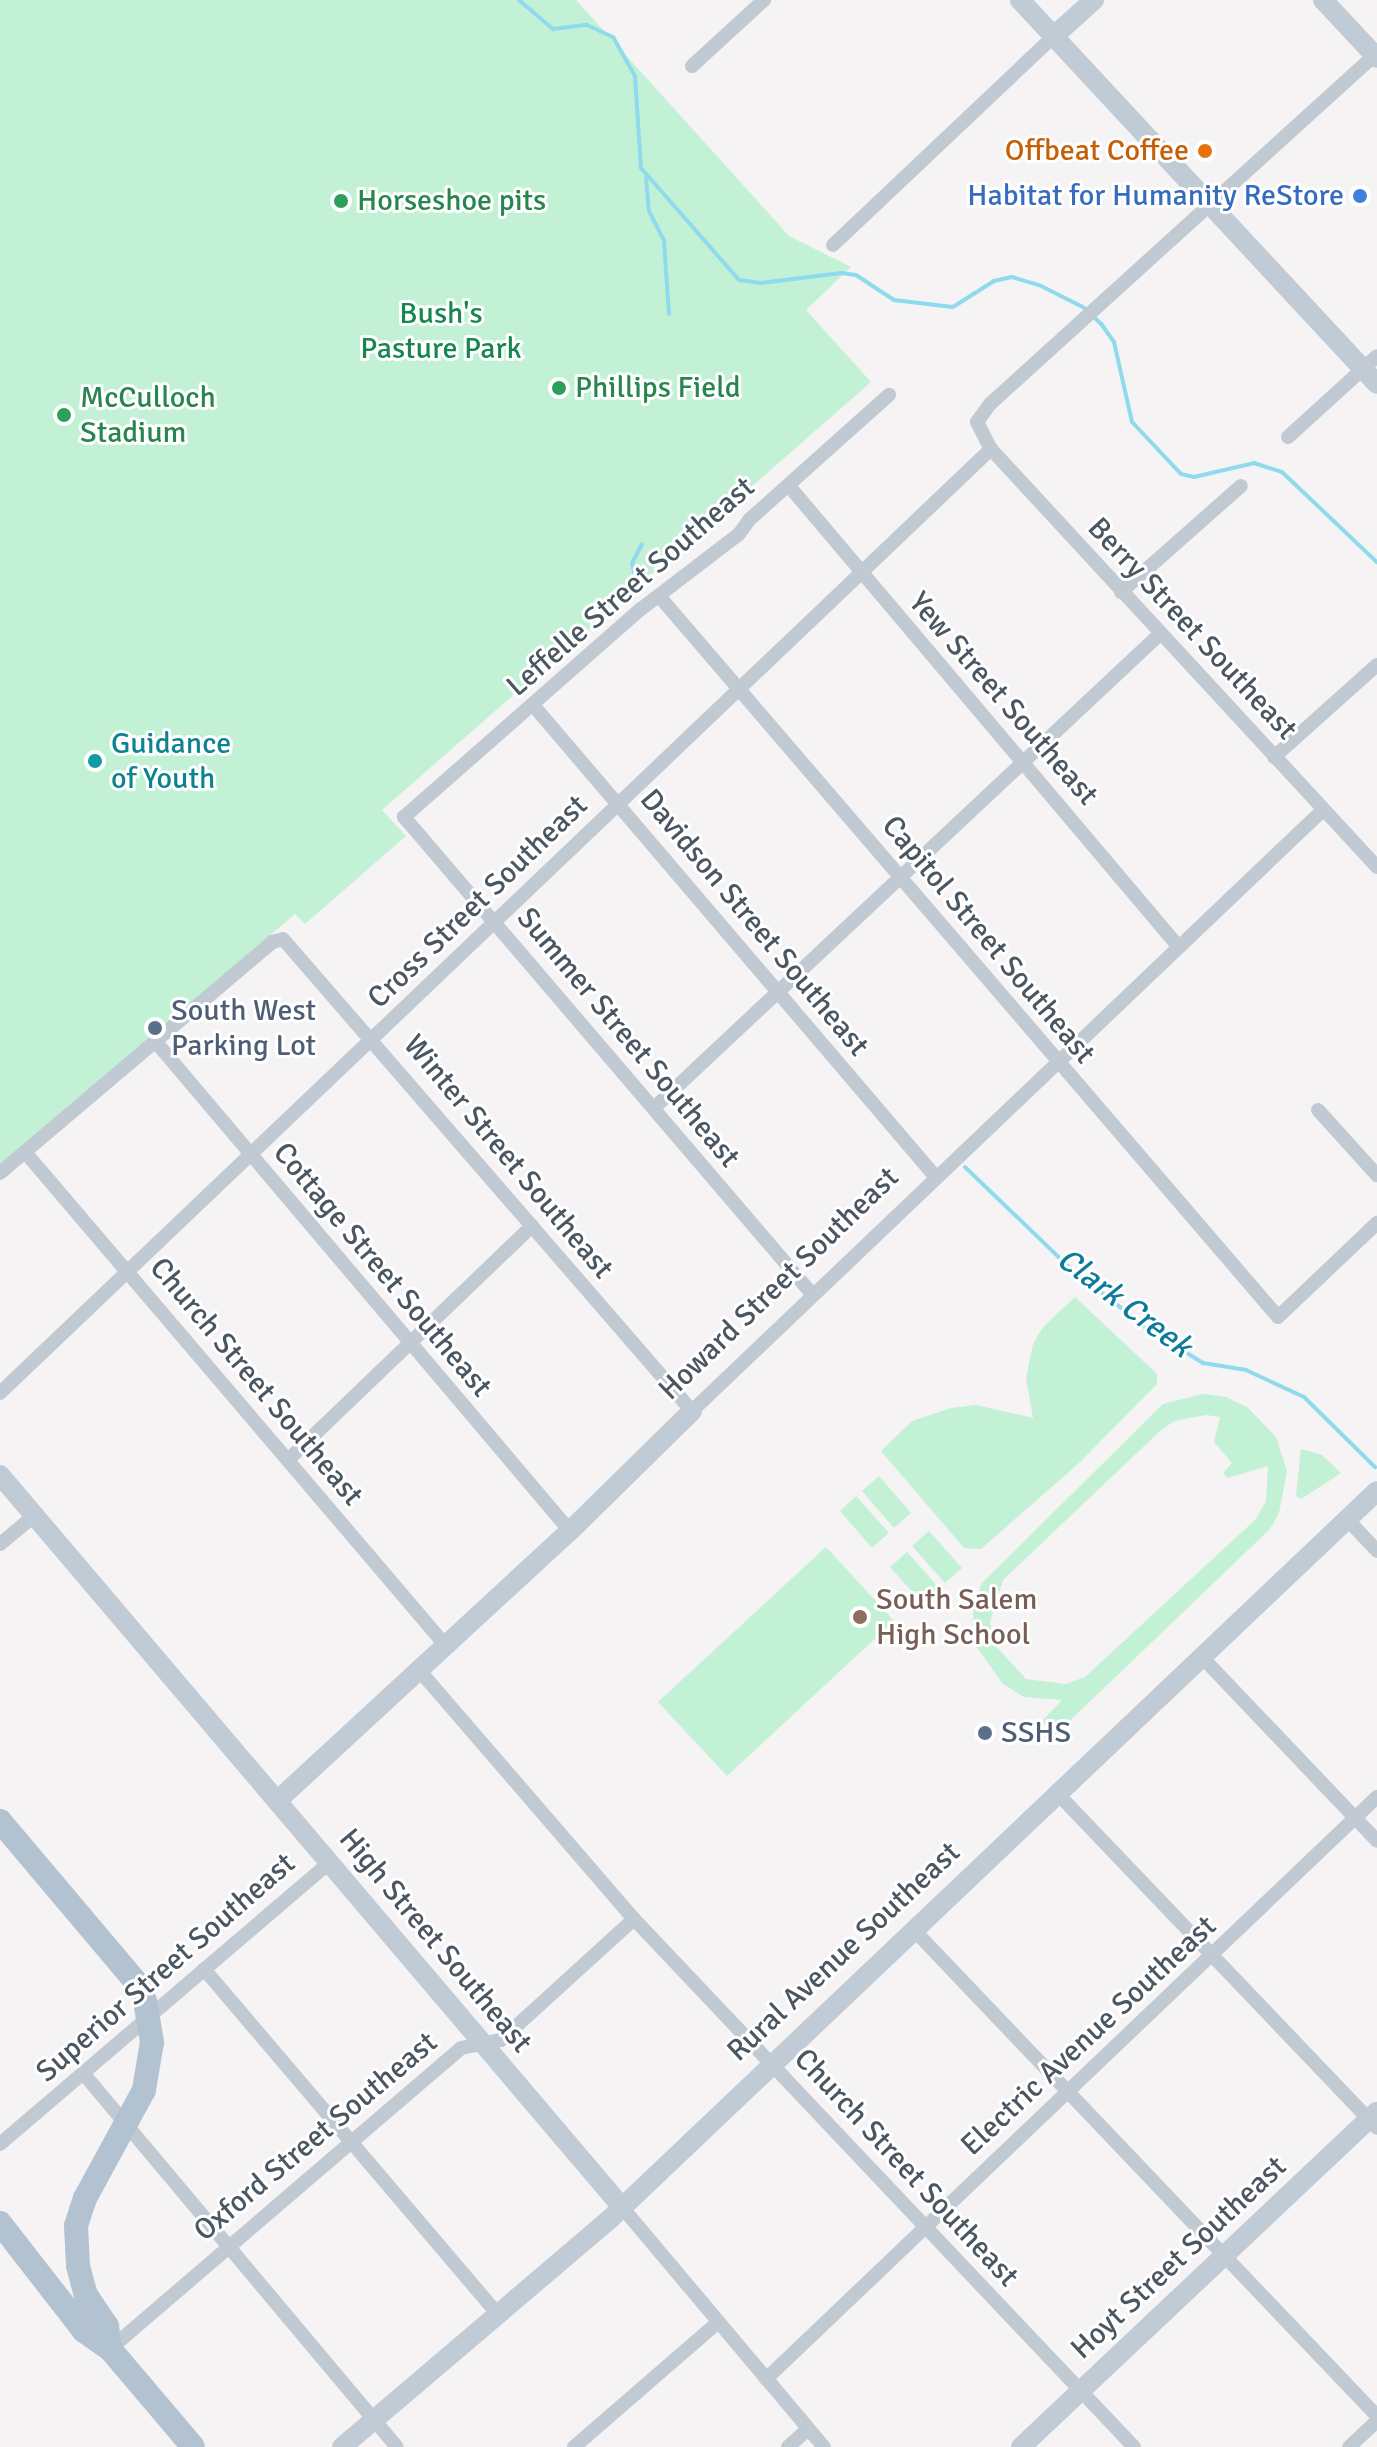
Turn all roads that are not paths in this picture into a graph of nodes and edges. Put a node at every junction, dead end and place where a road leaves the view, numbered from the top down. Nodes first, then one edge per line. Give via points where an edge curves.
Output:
1 (764, 0) edge
2 (1020, 0) edge
3 (1094, 0) edge
4 (1323, 0) edge
5 (1054, 36) junction
6 (1376, 55) edge
7 (692, 66) dead end
8 (1212, 205) junction
9 (833, 245) dead end
10 (1372, 370) edge
11 (889, 395) dead end
12 (1288, 437) dead end
13 (991, 449) junction
14 (789, 486) junction
15 (1241, 486) dead end
16 (861, 573) junction
17 (1121, 592) junction
18 (659, 596) junction
19 (1160, 634) junction
20 (1377, 665) edge
21 (740, 688) junction
22 (533, 705) junction
23 (1274, 757) junction
24 (1023, 760) junction
25 (619, 804) junction
26 (1323, 810) junction
27 (404, 817) joint
28 (1377, 867) edge
29 (901, 878) junction
30 (496, 922) junction
31 (1178, 946) junction
32 (777, 992) junction
33 (373, 1038) junction
34 (155, 1041) junction
35 (1055, 1061) junction
36 (654, 1108) junction
37 (1318, 1110) dead end
38 (25, 1152) junction
39 (250, 1154) junction
40 (0, 1173) edge
41 (934, 1175) junction
42 (1377, 1175) edge
43 (1377, 1223) edge
44 (532, 1226) junction
45 (128, 1271) junction
46 (812, 1294) junction
47 (412, 1344) junction
48 (0, 1393) edge
49 (692, 1411) junction
50 (289, 1459) junction
51 (0, 1475) edge
52 (1377, 1491) edge
53 (34, 1516) junction
54 (1347, 1519) junction
55 (570, 1531) junction
56 (0, 1544) edge
57 (1377, 1551) edge
58 (446, 1646) junction
59 (1201, 1656) junction
60 (419, 1670) junction
61 (1057, 1793) junction
62 (1377, 1797) edge
63 (277, 1801) junction
64 (1357, 1819) junction
65 (4, 1834) edge
66 (1377, 1841) edge
67 (329, 1863) junction
68 (634, 1919) junction
69 (913, 1929) junction
70 (1213, 1954) junction
71 (204, 1969) junction
72 (148, 2017) junction
73 (481, 2043) junction
74 (771, 2063) junction
75 (83, 2073) junction
76 (1068, 2092) junction
77 (1374, 2120) edge
78 (126, 2124) junction
79 (350, 2140) junction
80 (0, 2144) edge
81 (621, 2206) junction
82 (0, 2223) edge
83 (925, 2227) junction
84 (230, 2244) junction
85 (1225, 2256) junction
86 (498, 2315) junction
87 (717, 2323) junction
88 (110, 2349) junction
89 (766, 2379) junction
90 (1081, 2392) junction
91 (378, 2419) junction
92 (1377, 2419) edge
93 (808, 2429) junction
94 (193, 2447) edge
95 (342, 2447) edge
96 (397, 2447) edge
97 (574, 2447) edge
98 (788, 2447) edge
99 (824, 2447) edge
100 (1021, 2447) edge
101 (1134, 2447) edge
102 (1349, 2447) edge

1 - 7 street
2 - 5 street
3 - 5 street
4 - 6 street
5 - 8 street
5 - 9 street
6 - 8 street
8 - 10 street
8 - 13 street, Berry Street Southeast via 977,422
10 - 12 street
11 - 14 street, Leffelle Street Southeast
13 - 16 street, Cross Street Southeast
13 - 17 street, Berry Street Southeast
14 - 16 street, Yew Street Southeast
14 - 18 street, Leffelle Street Southeast via 739,534
15 - 17 street
16 - 21 street, Cross Street Southeast
16 - 24 street, Yew Street Southeast
17 - 19 street, Berry Street Southeast
18 - 21 street, Capitol Street Southeast
18 - 22 street, Leffelle Street Southeast
19 - 23 street, Berry Street Southeast
19 - 24 street
20 - 23 street
21 - 25 street, Cross Street Southeast
21 - 29 street, Capitol Street Southeast
22 - 25 street, Davidson Street Southeast
22 - 27 street, Leffelle Street Southeast
23 - 26 street, Berry Street Southeast
24 - 29 street
24 - 31 street, Yew Street Southeast
25 - 30 street, Cross Street Southeast
25 - 32 street, Davidson Street Southeast
26 - 28 street, Berry Street Southeast
26 - 31 street, Howard Street Southeast
27 - 30 street, Summer Street Southeast
29 - 32 street
29 - 35 street, Capitol Street Southeast
30 - 33 street, Cross Street Southeast
30 - 36 street, Summer Street Southeast
31 - 35 street, Howard Street Southeast
32 - 36 street
32 - 41 street, Davidson Street Southeast
33 - 34 street, Winter Street Southeast via 283,939 272,942
33 - 39 street, Cross Street Southeast
33 - 44 street, Winter Street Southeast
34 - 38 street
34 - 39 street, Cottage Street Southeast
35 - 41 street, Howard Street Southeast
35 - 43 street, Capitol Street Southeast via 1278,1317
36 - 46 street, Summer Street Southeast
37 - 42 street
38 - 40 street
38 - 45 street, Church Street Southeast
39 - 45 street, Cross Street Southeast
39 - 47 street, Cottage Street Southeast
41 - 46 street, Howard Street Southeast
44 - 47 street
44 - 49 street, Winter Street Southeast
45 - 48 street, Cross Street Southeast
45 - 50 street, Church Street Southeast
46 - 49 street, Howard Street Southeast
47 - 50 street
47 - 55 street, Cottage Street Southeast
49 - 55 street, Howard Street Southeast
50 - 58 street, Church Street Southeast
51 - 53 street, High Street Southeast
52 - 54 street, Rural Avenue Southeast
53 - 56 street
53 - 63 street, High Street Southeast
54 - 57 street
54 - 59 street, Rural Avenue Southeast
55 - 58 street, Howard Street Southeast
58 - 60 street, Howard Street Southeast
59 - 61 street, Rural Avenue Southeast
59 - 64 street
60 - 63 street, Howard Street Southeast
60 - 68 street, Church Street Southeast
61 - 69 street, Rural Avenue Southeast
61 - 70 street
62 - 64 street, Electric Avenue Southeast
63 - 67 street, High Street Southeast
64 - 66 street
64 - 70 street, Electric Avenue Southeast
65 - 72 main road via 136,1982
67 - 71 street, Superior Street Southeast
67 - 73 street, High Street Southeast
68 - 73 street, Oxford Street Southeast via 501,2040
68 - 74 street, Church Street Southeast
69 - 74 street, Rural Avenue Southeast
69 - 76 street
70 - 76 street, Electric Avenue Southeast
70 - 77 street
71 - 72 street, Superior Street Southeast
71 - 79 street
72 - 75 street, Superior Street Southeast
72 - 78 main road via 151,2058 144,2090
73 - 79 street, Oxford Street Southeast via 461,2048
73 - 81 street, High Street Southeast
74 - 81 street, Rural Avenue Southeast
74 - 83 street, Church Street Southeast
75 - 78 street
75 - 80 street, Superior Street Southeast
76 - 83 street, Electric Avenue Southeast
76 - 85 street
77 - 85 street, Hoyt Street Southeast
78 - 84 street
78 - 88 main road via 85,2198 76,2226 86,2295 107,2326
79 - 84 street, Oxford Street Southeast
79 - 86 street
81 - 86 street, Rural Avenue Southeast
81 - 87 street, High Street Southeast
82 - 88 main road via 84,2331
83 - 89 street, Electric Avenue Southeast
83 - 90 street, Church Street Southeast
84 - 88 street, Oxford Street Southeast
84 - 91 street
85 - 90 street, Hoyt Street Southeast
85 - 92 street
86 - 91 street, Rural Avenue Southeast
87 - 89 street, High Street Southeast
87 - 97 street
88 - 94 main road
89 - 93 street, High Street Southeast
90 - 100 street, Hoyt Street Southeast
90 - 101 street, Church Street Southeast
91 - 95 street, Rural Avenue Southeast
91 - 96 street
92 - 102 street
93 - 98 street
93 - 99 street, High Street Southeast

